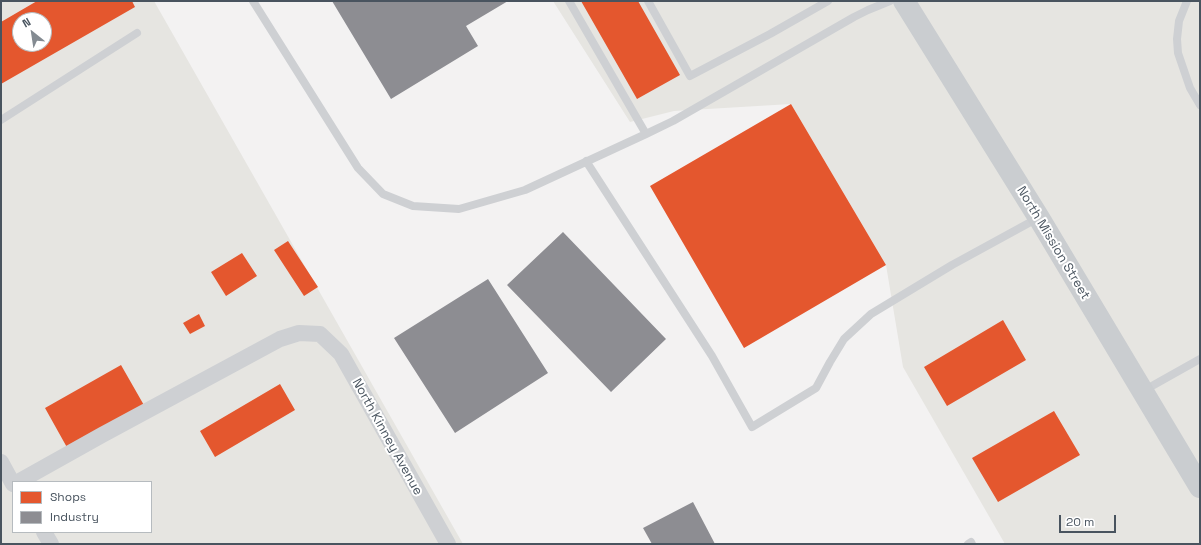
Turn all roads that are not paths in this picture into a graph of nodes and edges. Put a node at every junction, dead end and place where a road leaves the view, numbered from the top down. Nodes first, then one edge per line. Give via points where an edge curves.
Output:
1 (253, 1) edge
2 (569, 1) edge
3 (648, 1) edge
4 (890, 1) edge
5 (904, 1) edge
6 (1187, 1) edge
7 (825, 2) edge
8 (137, 32) dead end
9 (1200, 105) edge
10 (1, 120) edge
11 (646, 134) junction
12 (586, 161) junction
13 (1039, 218) junction
14 (1200, 359) edge
15 (1142, 391) junction
16 (1, 462) edge
17 (20, 481) edge
18 (12, 482) edge
19 (1200, 487) edge
20 (45, 533) edge
21 (51, 544) edge
22 (448, 544) edge
23 (968, 544) edge
24 (972, 544) edge

1 - 12 lane via 358,168 383,194 413,206 459,209 525,190
2 - 11 lane
3 - 7 lane via 690,76
4 - 11 lane via 854,17
5 - 13 main road, North Mission Street
6 - 9 lane via 1179,21 1178,53 1190,88
8 - 10 lane
11 - 12 lane
12 - 13 lane via 712,356 752,428 816,388 844,339 871,314 952,265
13 - 15 main road, North Mission Street
14 - 15 lane
15 - 19 main road, North Mission Street
16 - 18 street
17 - 22 street, North Kinney Avenue via 280,339 299,333 320,334 341,354
20 - 21 street
23 - 24 lane

